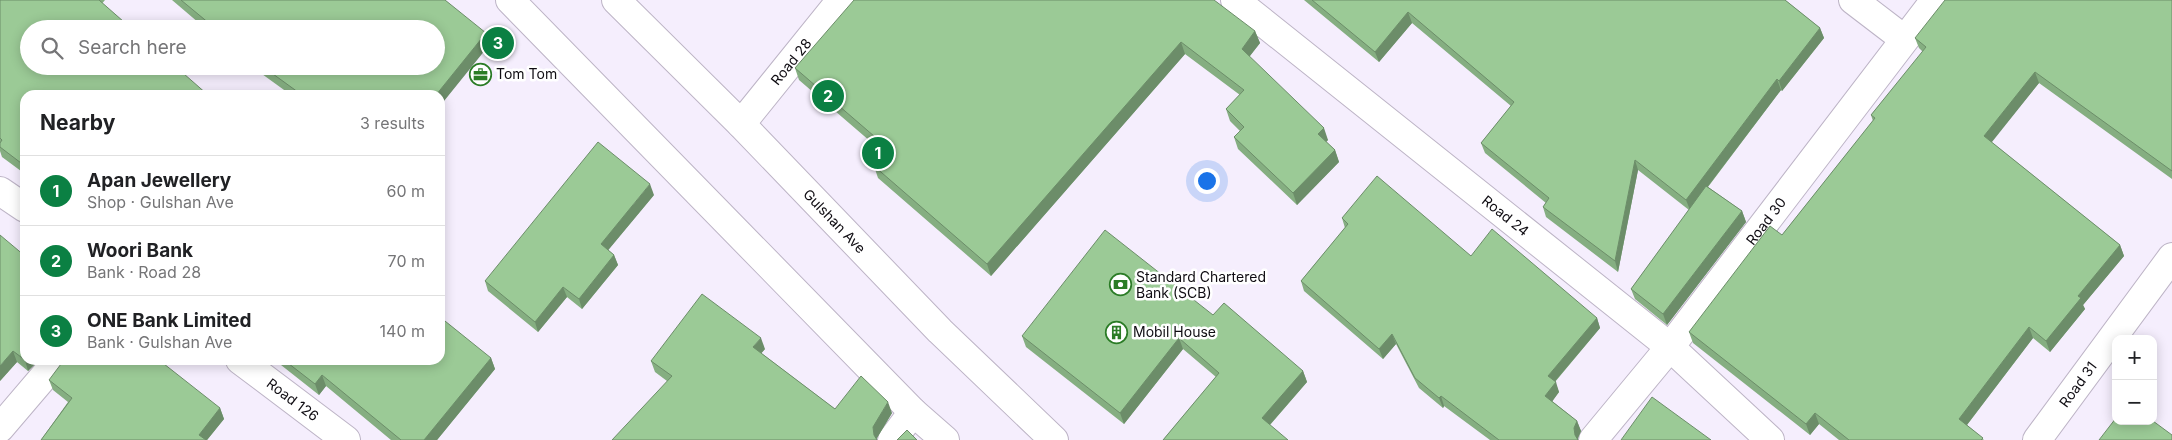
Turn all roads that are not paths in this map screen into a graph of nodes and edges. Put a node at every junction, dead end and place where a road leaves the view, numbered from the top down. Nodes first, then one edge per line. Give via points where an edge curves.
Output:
1 (510, 0) edge
2 (616, 0) edge
3 (841, 0) edge
4 (1235, 0) edge
5 (1853, 0) edge
6 (1935, 0) edge
7 (1904, 39) junction
8 (741, 124) junction
9 (0, 192) edge
10 (20, 205) edge
11 (2172, 256) edge
12 (1670, 347) junction
13 (54, 365) edge
14 (247, 365) edge
15 (913, 412) junction
16 (0, 428) edge
17 (346, 440) edge
18 (892, 440) edge
19 (945, 440) edge
20 (1054, 440) edge
21 (1593, 440) edge
22 (1770, 440) edge
23 (2037, 440) edge

1 - 15 street
2 - 8 street, Gulshan Ave
3 - 8 street, Road 28
4 - 12 street, Road 24
5 - 7 street
6 - 7 street, Road 30
7 - 12 street, Road 30
8 - 20 street, Gulshan Ave via 940,331
9 - 10 street
11 - 23 street, Road 31
12 - 21 street, Road 30
12 - 22 street, Road 24
13 - 16 street
14 - 17 street, Road 126
15 - 18 street
15 - 19 street

